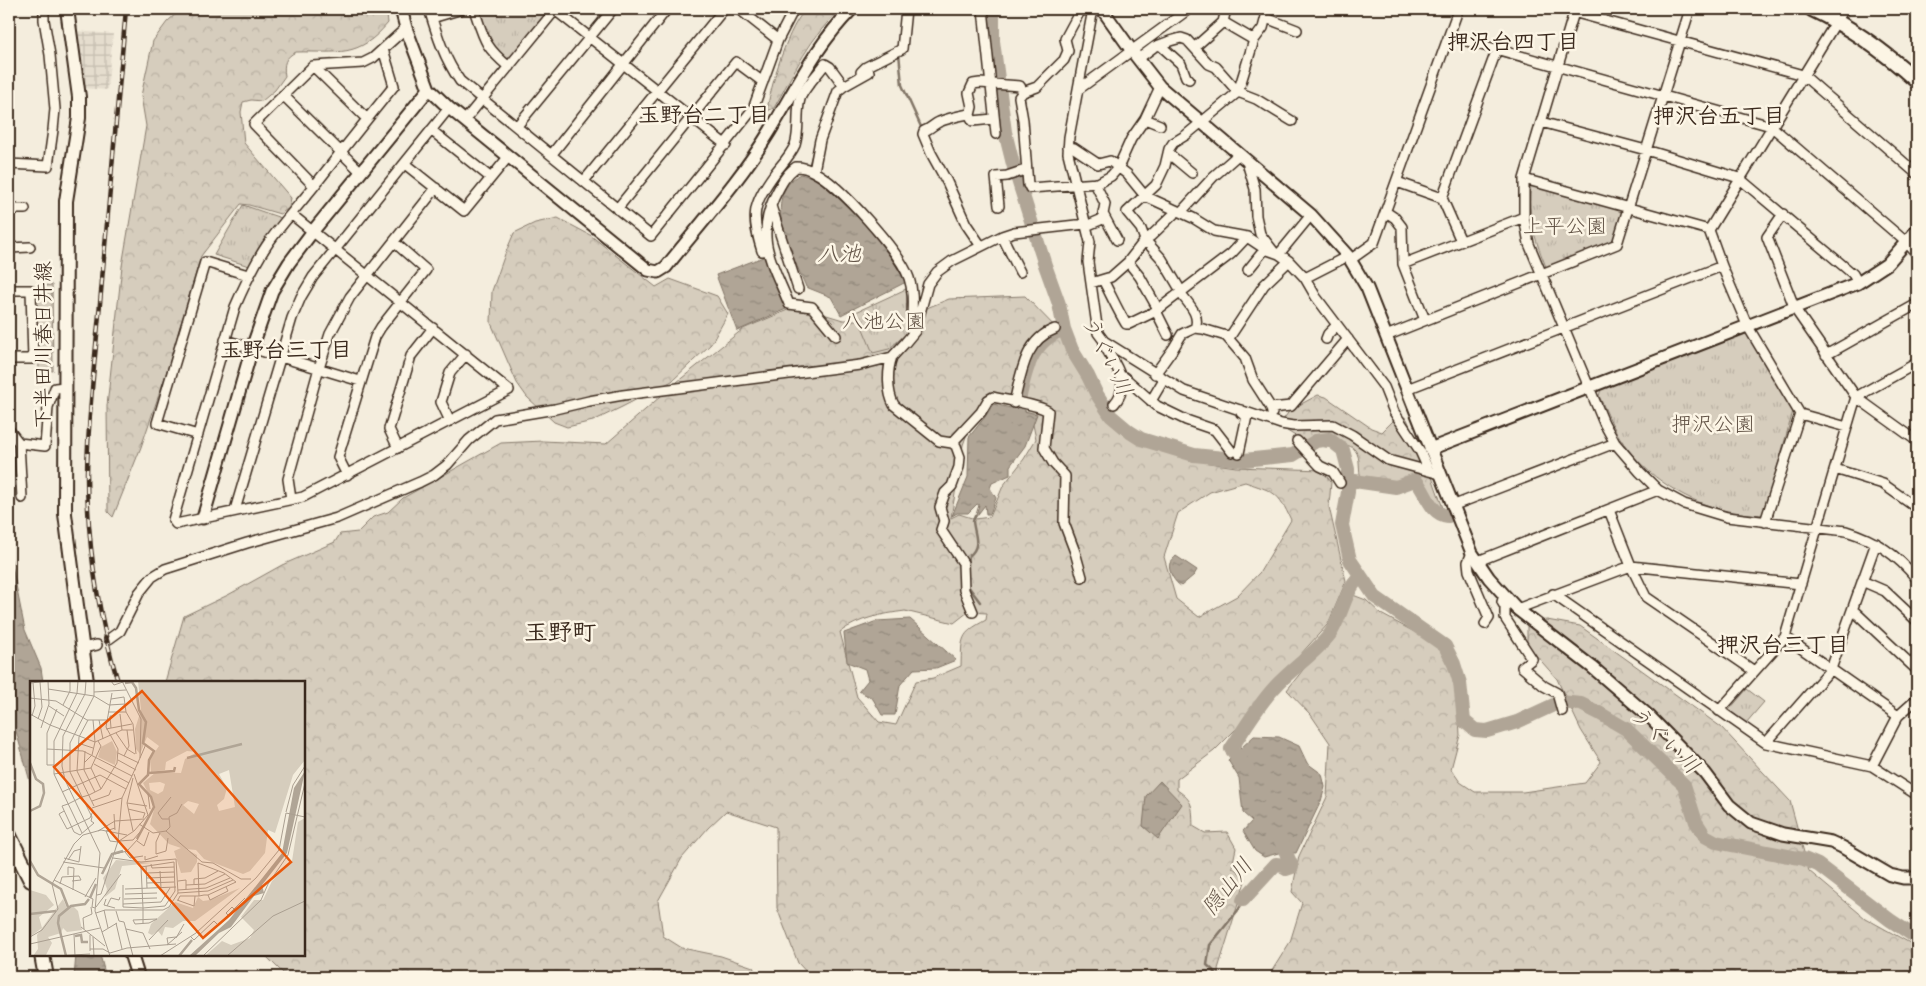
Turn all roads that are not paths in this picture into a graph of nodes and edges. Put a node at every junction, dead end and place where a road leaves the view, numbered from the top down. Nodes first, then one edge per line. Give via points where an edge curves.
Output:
1 (44, 9) edge
2 (68, 9) edge
3 (401, 9) edge
4 (462, 9) edge
5 (474, 9) edge
6 (555, 9) edge
7 (613, 9) edge
8 (667, 9) edge
9 (724, 9) edge
10 (739, 9) edge
11 (794, 9) edge
12 (852, 9) edge
13 (906, 9) edge
14 (983, 9) edge
15 (1085, 9) edge
16 (1093, 9) edge
17 (1102, 9) edge
18 (1189, 9) edge
19 (1226, 9) edge
20 (1268, 9) edge
21 (1562, 9) edge
22 (1690, 9) edge
23 (1812, 9) edge
24 (1574, 10) edge
25 (431, 13) edge
26 (1457, 13) dead end
27 (1840, 14) edge
28 (1266, 18) junction
29 (1223, 22) junction
30 (406, 28) junction
31 (1297, 30) dead end
32 (1449, 36) junction
33 (590, 37) junction
34 (778, 40) junction
35 (1254, 40) junction
36 (1680, 40) junction
37 (1160, 45) junction
38 (1195, 47) junction
39 (1497, 49) junction
40 (383, 50) junction
41 (1135, 55) junction
42 (624, 64) junction
43 (313, 66) junction
44 (1557, 66) junction
45 (509, 67) junction
46 (1803, 75) junction
47 (1189, 79) dead end
48 (1917, 81) edge
49 (763, 82) junction
50 (989, 84) junction
51 (844, 86) junction
52 (1160, 87) junction
53 (429, 89) junction
54 (1079, 89) junction
55 (658, 90) junction
56 (1024, 92) junction
57 (1238, 92) junction
58 (283, 95) junction
59 (796, 95) junction
60 (1664, 95) junction
61 (483, 100) junction
62 (448, 108) junction
63 (969, 114) junction
64 (692, 118) junction
65 (1145, 118) junction
66 (368, 119) junction
67 (993, 119) junction
68 (465, 120) junction
69 (1201, 121) junction
70 (1292, 121) dead end
71 (1540, 122) junction
72 (1160, 125) dead end
73 (517, 126) junction
74 (1772, 126) junction
75 (431, 130) junction
76 (996, 134) dead end
77 (726, 145) junction
78 (1068, 147) junction
79 (1646, 150) junction
80 (340, 152) junction
81 (1168, 153) junction
82 (552, 154) junction
83 (509, 156) junction
84 (1244, 158) junction
85 (9, 164) edge
86 (404, 164) junction
87 (1118, 168) junction
88 (1022, 171) dead end
89 (360, 172) junction
90 (814, 172) junction
91 (1192, 173) dead end
92 (1917, 174) edge
93 (491, 178) junction
94 (1739, 178) junction
95 (1524, 179) junction
96 (584, 181) junction
97 (1396, 182) junction
98 (1095, 183) junction
99 (1076, 184) junction
100 (314, 186) junction
101 (436, 188) junction
102 (1145, 196) junction
103 (1442, 198) junction
104 (771, 206) junction
105 (998, 206) dead end
106 (1628, 207) junction
107 (9, 209) edge
108 (25, 209) dead end
109 (617, 209) junction
110 (1179, 212) junction
111 (1386, 212) junction
112 (291, 214) junction
113 (1783, 214) junction
114 (1311, 215) junction
115 (1524, 217) junction
116 (1105, 218) junction
117 (1086, 225) junction
118 (1709, 230) junction
119 (1917, 230) edge
120 (313, 231) junction
121 (1002, 236) junction
122 (1247, 238) junction
123 (1117, 240) dead end
124 (1145, 240) junction
125 (1461, 241) junction
126 (394, 242) junction
127 (1906, 242) junction
128 (981, 246) junction
129 (9, 248) edge
130 (30, 248) dead end
131 (335, 248) junction
132 (767, 250) junction
133 (1273, 252) junction
134 (1917, 254) edge
135 (1349, 258) junction
136 (1289, 260) junction
137 (1128, 262) junction
138 (1403, 264) junction
139 (1722, 266) junction
140 (1248, 270) dead end
141 (1020, 272) dead end
142 (1542, 274) junction
143 (368, 275) junction
144 (248, 276) junction
145 (1305, 278) junction
146 (1103, 280) junction
147 (1091, 283) junction
148 (1858, 283) junction
149 (798, 289) dead end
150 (9, 290) edge
151 (1180, 292) junction
152 (401, 302) junction
153 (1917, 304) edge
154 (1795, 309) junction
155 (1157, 310) junction
156 (1425, 320) junction
157 (1337, 325) junction
158 (1747, 325) junction
159 (433, 328) junction
160 (1195, 328) junction
161 (1564, 328) junction
162 (1055, 329) dead end
163 (912, 335) junction
164 (1168, 335) dead end
165 (836, 336) dead end
166 (1226, 336) junction
167 (1386, 336) junction
168 (1326, 339) dead end
169 (1348, 339) junction
170 (225, 340) junction
171 (1104, 341) junction
172 (252, 348) junction
173 (466, 354) junction
174 (1826, 355) junction
175 (280, 356) junction
176 (892, 357) junction
177 (9, 359) edge
178 (319, 368) junction
179 (1915, 368) edge
180 (1155, 374) junction
181 (1121, 376) junction
182 (1164, 380) junction
183 (360, 381) junction
184 (65, 387) junction
185 (1588, 387) junction
186 (1407, 390) junction
187 (1856, 397) junction
188 (1152, 401) junction
189 (1014, 403) junction
190 (1114, 404) dead end
191 (1271, 408) junction
192 (1241, 410) junction
193 (1800, 414) junction
194 (1272, 420) junction
195 (450, 421) junction
196 (1847, 427) junction
197 (9, 430) edge
198 (198, 435) junction
199 (1297, 441) dead end
200 (1917, 441) edge
201 (19, 443) junction
202 (952, 443) junction
203 (1615, 443) junction
204 (398, 448) junction
205 (1430, 449) junction
206 (1835, 469) junction
207 (1434, 473) junction
208 (347, 474) junction
209 (1340, 483) dead end
210 (1658, 490) junction
211 (22, 498) dead end
212 (291, 499) junction
213 (1452, 506) junction
214 (1917, 508) edge
215 (235, 510) junction
216 (1609, 510) junction
217 (203, 518) junction
218 (1765, 522) junction
219 (1818, 528) junction
220 (1876, 543) junction
221 (1475, 557) junction
222 (1631, 566) junction
223 (1082, 577) dead end
224 (1917, 579) edge
225 (1862, 581) junction
226 (1801, 584) junction
227 (1553, 594) junction
228 (1504, 595) junction
229 (1518, 609) junction
230 (1853, 610) junction
231 (973, 612) dead end
232 (1917, 621) edge
233 (1485, 624) dead end
234 (1785, 637) junction
235 (109, 640) dead end
236 (97, 645) dead end
237 (82, 648) junction
238 (1916, 668) edge
239 (1831, 669) junction
240 (1754, 672) junction
241 (87, 681) edge
242 (1917, 699) edge
243 (1720, 710) junction
244 (1562, 711) dead end
245 (1898, 716) junction
246 (1766, 743) junction
247 (1872, 766) junction
248 (1917, 795) edge
249 (9, 836) edge
250 (30, 878) edge
251 (1917, 878) edge
252 (42, 956) edge
253 (131, 956) edge
254 (46, 977) edge
255 (138, 977) edge

1 - 85 street via 55,109 48,166
2 - 184 main road, 下半田川春日井線 via 79,118 66,201
3 - 30 street
4 - 25 street
5 - 45 street via 485,42
6 - 33 street
6 - 45 street
7 - 33 street
8 - 42 street
9 - 55 street
10 - 34 street
11 - 34 street
12 - 59 street via 818,50
13 - 51 street via 902,49 866,67 861,72 866,74
14 - 50 street
15 - 56 street via 1079,13 1066,39 1068,51 1064,60 1037,87
16 - 54 street
17 - 41 street
18 - 41 street
19 - 29 street
20 - 28 street
21 - 24 street
22 - 36 street
23 - 27 main road
24 - 36 street
24 - 44 street
25 - 61 street via 440,45 451,67 460,81
26 - 32 street
27 - 46 street
27 - 48 main road
28 - 31 street
28 - 35 street
29 - 35 street
29 - 38 street
30 - 40 street
30 - 53 street
32 - 39 street
32 - 97 street
33 - 42 street
33 - 73 street
34 - 49 street
35 - 57 street
36 - 46 street
36 - 60 street
37 - 38 street via 1181,38
37 - 41 street
37 - 47 street via 1181,64
38 - 57 street
39 - 44 street
39 - 103 street
40 - 43 street via 363,64
40 - 66 street via 394,86
41 - 52 street
41 - 54 street
42 - 55 street
42 - 82 street
43 - 58 street
43 - 66 street
44 - 60 street
44 - 71 street
45 - 61 street
46 - 74 street
46 - 92 street
49 - 64 street via 736,62
49 - 77 street via 753,109
50 - 56 street via 1020,86
50 - 63 street via 974,84 969,93 972,107
50 - 67 street
51 - 59 street via 825,64
51 - 90 street via 838,91 820,140
52 - 65 street
52 - 69 street
53 - 62 street
53 - 89 street
54 - 78 street
55 - 64 street
55 - 96 street
56 - 99 street via 1018,101 1023,120 1029,187
57 - 69 street
57 - 70 street
58 - 80 street
58 - 100 street via 254,124
59 - 83 street via 748,164 666,267 658,272 648,270
59 - 132 street via 798,127 795,144 760,195 754,212 762,251
60 - 74 street
60 - 79 street
61 - 68 street
61 - 73 street
62 - 68 street
62 - 75 street
63 - 67 street via 973,121
63 - 128 street via 936,122 923,134 966,224
64 - 77 street
64 - 109 street
65 - 72 street
65 - 87 street
66 - 80 street
67 - 76 street
68 - 83 street
69 - 81 street via 1173,143
69 - 84 street
71 - 79 street
71 - 95 street
73 - 82 street
74 - 94 street
74 - 127 street
75 - 86 street
75 - 93 street
77 - 109 street via 651,236
78 - 87 street via 1098,164 1110,160
78 - 99 street
79 - 94 street
79 - 106 street
80 - 89 street
80 - 100 street
81 - 91 street
81 - 102 street via 1156,185
82 - 96 street
83 - 93 street
84 - 110 street via 1214,176
84 - 114 street
84 - 133 street via 1255,189 1260,234
86 - 101 street
86 - 131 street
87 - 98 street via 1111,176
87 - 102 street
88 - 105 street via 996,177
89 - 120 street
90 - 104 street via 796,167 788,173
90 - 163 street via 855,207 902,266 909,278 912,296
93 - 101 street via 464,211
94 - 113 street
94 - 118 street
95 - 106 street
95 - 115 street
96 - 109 street
97 - 103 street
97 - 111 street
98 - 99 street
98 - 116 street via 1105,204
99 - 117 street
100 - 112 street
101 - 126 street
102 - 110 street
102 - 124 street via 1127,212 1141,229
103 - 125 street
104 - 132 street via 765,225
104 - 149 street
106 - 118 street
106 - 142 street via 1617,244
107 - 108 street
110 - 122 street via 1214,231
110 - 124 street
111 - 135 street via 1374,243
111 - 138 street via 1402,227
112 - 120 street
112 - 144 street via 268,242
113 - 148 street via 1854,274
113 - 154 street via 1767,237
114 - 133 street
114 - 135 street
115 - 125 street
115 - 142 street via 1529,244
116 - 117 street
116 - 123 street
117 - 121 street via 1043,228
117 - 147 street via 1090,242
118 - 139 street
119 - 127 street
120 - 131 street
120 - 172 street via 272,291
121 - 128 street
121 - 141 street
122 - 133 street
122 - 151 street
124 - 137 street
124 - 151 street via 1162,259
125 - 138 street
126 - 143 street
126 - 152 street via 426,270
127 - 134 street
127 - 148 street via 1887,264
128 - 163 street via 937,272 928,284
129 - 130 street
131 - 143 street
131 - 175 street via 301,297
132 - 165 street via 789,304 812,307
133 - 136 street
133 - 140 street
135 - 145 street
135 - 167 street via 1367,288
136 - 145 street
136 - 166 street via 1264,285 1233,332
137 - 146 street
137 - 155 street via 1140,277
138 - 156 street
139 - 158 street
139 - 161 street
142 - 156 street
142 - 161 street
143 - 152 street
143 - 178 street via 339,315
144 - 170 street
144 - 198 street via 205,262 157,423
145 - 157 street
146 - 147 street
146 - 155 street via 1126,324
147 - 171 street via 1098,333
148 - 154 street
150 - 177 street via 31,290 33,359
151 - 155 street
151 - 160 street via 1194,311
152 - 159 street
152 - 183 street via 375,337
153 - 174 street
154 - 158 street
154 - 174 street
155 - 164 street
156 - 167 street
157 - 168 street
157 - 169 street
158 - 185 street
158 - 193 street
159 - 173 street
159 - 204 street via 411,356 389,429
160 - 166 street
160 - 180 street via 1182,334
161 - 185 street
161 - 186 street
162 - 189 street via 1048,331 1031,348 1023,365
163 - 176 street
166 - 191 street via 1245,358
167 - 186 street
169 - 191 street via 1291,406
169 - 207 street via 1384,387 1394,412
170 - 172 street
170 - 198 street
171 - 180 street
171 - 181 street
172 - 175 street
172 - 217 street
173 - 195 street via 450,373 441,402
173 - 195 street via 509,390
174 - 187 street
175 - 178 street
175 - 215 street
176 - 202 street via 889,364 890,398 894,405 939,441
176 - 235 street via 860,365 623,394 495,419 469,440 447,465 420,482 337,518 165,569 152,577 139,593 120,631
178 - 183 street
178 - 212 street via 288,479
179 - 187 street
180 - 182 street
181 - 188 street
181 - 190 street via 1123,390
182 - 188 street
182 - 192 street via 1198,397
183 - 208 street via 338,457
184 - 201 street via 55,388 48,407 45,446
184 - 237 main road, 下半田川春日井線 via 65,514
185 - 203 street
185 - 205 street
186 - 205 street
187 - 196 street
187 - 200 street
188 - 192 street via 1186,420 1215,430 1236,452 1247,416
189 - 202 street via 993,397 988,400
189 - 223 street via 1042,407 1048,411 1044,448 1065,476 1064,522
191 - 194 street
192 - 194 street
193 - 196 street
193 - 218 street
194 - 207 street via 1293,426 1332,425 1388,460
195 - 204 street
196 - 206 street
197 - 201 street
198 - 217 street via 173,520 176,524
199 - 209 street via 1320,466 1333,472
201 - 211 street
202 - 231 street via 960,457 959,467 940,507 944,521 941,530 962,563 964,590
203 - 210 street
203 - 213 street
204 - 208 street
205 - 207 street
206 - 214 street via 1883,484
206 - 219 street
207 - 213 street
208 - 212 street via 304,497
210 - 216 street
210 - 218 street via 1706,512
212 - 215 street
213 - 221 street
215 - 217 street
216 - 221 street
216 - 222 street
218 - 219 street
219 - 220 street via 1846,531
219 - 226 street
220 - 224 street via 1893,554
220 - 225 street
221 - 228 street
221 - 233 street via 1468,562 1468,571 1489,618
222 - 226 street
222 - 227 street
222 - 240 street via 1646,597
225 - 230 street
225 - 232 street via 1885,590
226 - 234 street
227 - 229 street
227 - 243 street
228 - 229 street
228 - 244 street via 1505,618 1532,659 1522,667 1557,694
229 - 251 street via 1650,717 1751,824 1783,834 1832,842 1890,875
230 - 238 street
230 - 239 street
234 - 239 street
234 - 240 street
236 - 237 street
237 - 241 main road, 下半田川春日井線
239 - 245 street
239 - 246 street
240 - 243 street
242 - 245 street
243 - 246 street
245 - 247 street
246 - 247 street
247 - 248 street
249 - 250 main road
252 - 254 main road
253 - 255 main road

